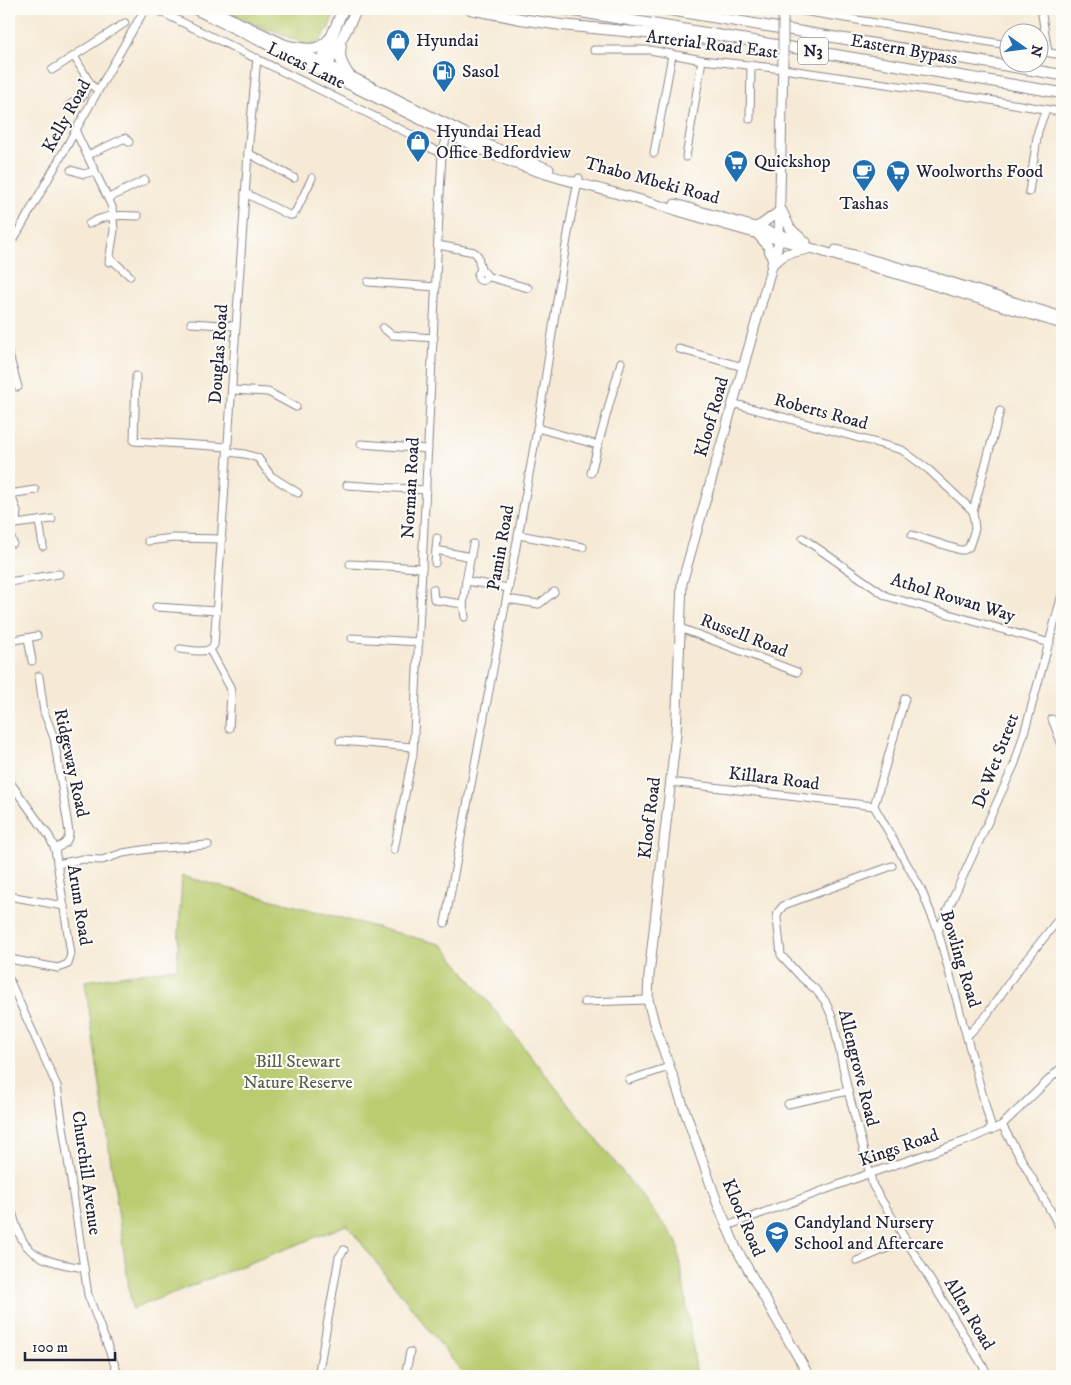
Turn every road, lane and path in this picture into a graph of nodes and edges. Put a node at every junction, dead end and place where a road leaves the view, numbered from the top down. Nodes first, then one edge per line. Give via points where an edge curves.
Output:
1 (145, 9) edge
2 (155, 9) edge
3 (194, 9) edge
4 (211, 9) edge
5 (343, 9) edge
6 (357, 9) edge
7 (470, 9) edge
8 (563, 9) edge
9 (664, 9) edge
10 (783, 9) edge
11 (791, 9) edge
12 (1040, 9) edge
13 (1042, 22) edge
14 (125, 24) dead end
15 (340, 29) junction
16 (759, 41) junction
17 (998, 44) edge
18 (284, 45) junction
19 (594, 50) dead end
20 (1048, 52) edge
21 (672, 55) junction
22 (1062, 55) edge
23 (74, 56) junction
24 (257, 58) junction
25 (702, 60) junction
26 (751, 66) junction
27 (323, 67) junction
28 (783, 69) junction
29 (52, 70) dead end
30 (1062, 75) edge
31 (350, 77) junction
32 (89, 81) junction
33 (98, 90) junction
34 (1062, 94) edge
35 (68, 106) dead end
36 (1046, 109) junction
37 (1062, 112) edge
38 (750, 119) dead end
39 (449, 130) junction
40 (76, 132) junction
41 (130, 142) dead end
42 (248, 153) junction
43 (442, 153) junction
44 (654, 153) dead end
45 (88, 155) junction
46 (686, 157) dead end
47 (71, 170) dead end
48 (95, 171) junction
49 (565, 176) junction
50 (294, 178) dead end
51 (312, 178) dead end
52 (145, 180) dead end
53 (578, 180) junction
54 (1029, 192) dead end
55 (245, 193) junction
56 (109, 198) junction
57 (781, 208) junction
58 (114, 215) junction
59 (138, 216) dead end
60 (89, 224) dead end
61 (756, 231) junction
62 (15, 237) dead end
63 (780, 238) junction
64 (438, 245) junction
65 (808, 245) junction
66 (772, 263) junction
67 (130, 276) dead end
68 (368, 282) dead end
69 (436, 287) junction
70 (528, 288) dead end
71 (1011, 306) junction
72 (1062, 317) edge
73 (191, 323) dead end
74 (1062, 324) edge
75 (236, 326) junction
76 (383, 328) dead end
77 (434, 338) junction
78 (679, 349) dead end
79 (9, 355) edge
80 (621, 362) dead end
81 (742, 367) junction
82 (136, 376) dead end
83 (18, 387) dead end
84 (232, 390) junction
85 (732, 403) junction
86 (296, 407) dead end
87 (1000, 411) dead end
88 (538, 428) junction
89 (361, 444) dead end
90 (598, 445) junction
91 (428, 449) junction
92 (228, 450) junction
93 (591, 473) dead end
94 (347, 485) dead end
95 (35, 490) dead end
96 (426, 490) junction
97 (298, 493) dead end
98 (10, 496) edge
99 (973, 511) junction
100 (52, 519) dead end
101 (39, 521) junction
102 (13, 525) edge
103 (9, 533) edge
104 (912, 535) dead end
105 (518, 536) junction
106 (437, 538) dead end
107 (803, 538) dead end
108 (222, 539) junction
109 (148, 540) dead end
110 (13, 543) dead end
111 (473, 544) dead end
112 (43, 546) dead end
113 (583, 547) dead end
114 (436, 550) junction
115 (471, 556) junction
116 (435, 562) dead end
117 (350, 564) dead end
118 (422, 568) junction
119 (59, 574) dead end
120 (466, 581) junction
121 (9, 582) edge
122 (509, 588) junction
123 (433, 589) dead end
124 (554, 592) dead end
125 (1062, 595) edge
126 (507, 599) junction
127 (463, 604) junction
128 (156, 607) dead end
129 (217, 611) junction
130 (465, 617) dead end
131 (680, 628) junction
132 (37, 636) dead end
133 (28, 638) junction
134 (352, 638) dead end
135 (9, 641) edge
136 (419, 642) junction
137 (1050, 643) junction
138 (180, 649) dead end
139 (210, 650) junction
140 (32, 662) dead end
141 (797, 672) dead end
142 (38, 676) dead end
143 (905, 698) dead end
144 (1052, 720) dead end
145 (229, 728) dead end
146 (340, 741) dead end
147 (1062, 746) edge
148 (413, 747) junction
149 (9, 781) edge
150 (670, 782) junction
151 (874, 806) junction
152 (208, 845) dead end
153 (55, 849) junction
154 (394, 850) dead end
155 (57, 864) junction
156 (892, 866) dead end
157 (9, 896) edge
158 (64, 906) junction
159 (1062, 915) edge
160 (445, 924) dead end
161 (938, 931) junction
162 (9, 959) edge
163 (9, 979) edge
164 (648, 1000) junction
165 (584, 1002) dead end
166 (967, 1036) junction
167 (669, 1067) junction
168 (1062, 1067) edge
169 (629, 1080) dead end
170 (848, 1091) junction
171 (788, 1104) dead end
172 (1002, 1125) junction
173 (992, 1130) junction
174 (866, 1163) joint
175 (868, 1174) junction
176 (9, 1200) edge
177 (727, 1226) junction
178 (1062, 1231) edge
179 (906, 1240) junction
180 (344, 1250) dead end
181 (858, 1260) dead end
182 (84, 1268) junction
183 (410, 1352) dead end
184 (119, 1376) edge
185 (318, 1376) edge
186 (405, 1376) edge
187 (809, 1376) edge
188 (989, 1376) edge

1 - 33 street, Kelly Road
2 - 24 street, Lucas Lane
3 - 27 main road, Thabo Mbeki Road
4 - 18 main road, Thabo Mbeki Road
5 - 15 highway
6 - 15 highway
7 - 16 highway via 561,25
8 - 16 highway, Eastern Bypass / N3
9 - 30 highway, Eastern Bypass / N3
10 - 28 main road, Kloof Road, bridge
11 - 17 street
12 - 13 street
14 - 23 street
15 - 18 highway via 320,47 304,49
15 - 27 highway
15 - 31 highway via 340,58
16 - 34 highway, Eastern Bypass / N3
18 - 27 main road, Thabo Mbeki Road
19 - 21 street, Arterial Road East via 650,50
20 - 22 street
21 - 25 street, Arterial Road East
21 - 44 street
23 - 29 street
23 - 32 street
24 - 42 street, Douglas Road
24 - 43 street, Lucas Lane
25 - 26 street, Arterial Road East
25 - 46 street
26 - 28 street, Arterial Road East
26 - 38 street
27 - 31 main road, Thabo Mbeki Road
27 - 39 main road, Thabo Mbeki Road
28 - 36 street, Arterial Road East
28 - 57 main road, Kloof Road
31 - 39 main road, Thabo Mbeki Road
32 - 33 street
32 - 35 street via 83,96
33 - 40 street, Kelly Road
36 - 37 street, Arterial Road East
36 - 54 street via 1038,131
39 - 43 street, Norman Road
39 - 49 main road, Thabo Mbeki Road
39 - 49 main road, Thabo Mbeki Road via 499,158
40 - 45 street
40 - 62 street, Kelly Road
41 - 45 street via 124,138
42 - 50 street
42 - 55 street, Douglas Road
43 - 64 street, Norman Road
45 - 48 street
47 - 48 street via 84,174
48 - 56 street
49 - 53 main road, Thabo Mbeki Road
51 - 55 street via 296,211 289,215
52 - 56 street
53 - 61 main road, Thabo Mbeki Road
53 - 88 street, Pamin Road
55 - 75 street, Douglas Road
56 - 58 street
57 - 61 main road
57 - 63 main road, Kloof Road
57 - 65 main road via 790,228
58 - 59 street
58 - 60 street
58 - 67 street via 110,260
61 - 63 main road, Thabo Mbeki Road
61 - 66 main road via 768,246
63 - 65 main road, Thabo Mbeki Road
63 - 66 main road, Kloof Road
64 - 69 street, Norman Road
64 - 70 street via 474,252 483,274
65 - 66 main road
65 - 71 main road, Thabo Mbeki Road
66 - 81 main road, Kloof Road
68 - 69 street
69 - 77 street, Norman Road
71 - 72 main road
71 - 74 main road
73 - 75 street
75 - 84 street, Douglas Road
76 - 77 street via 392,335
77 - 91 street, Norman Road
78 - 81 street
79 - 83 street
80 - 90 street
81 - 85 main road, Kloof Road
82 - 92 street via 134,441
84 - 86 street via 268,392
84 - 92 street, Douglas Road
85 - 99 street, Roberts Road via 902,450
85 - 131 main road, Kloof Road via 685,571
87 - 99 street
88 - 90 street
88 - 105 street, Pamin Road
89 - 91 street
90 - 93 street
91 - 96 street, Norman Road
92 - 97 street via 258,458 272,476
92 - 108 street, Douglas Road
94 - 96 street
95 - 98 street
96 - 118 street, Norman Road
98 - 102 street via 17,511
99 - 104 street via 974,534 967,550
100 - 101 street
101 - 102 street
101 - 112 street
103 - 110 street
105 - 113 street
105 - 122 street, Pamin Road
106 - 114 street
107 - 137 street, Athol Rowan Way via 886,596
108 - 109 street
108 - 129 street, Douglas Road
111 - 115 street
114 - 115 street
114 - 116 street
115 - 120 street
117 - 118 street
118 - 136 street, Norman Road
119 - 121 street
120 - 122 street
120 - 127 street
122 - 126 street, Pamin Road
123 - 127 street via 436,600
124 - 126 street via 539,604
125 - 137 street, De Wet Street
126 - 160 street, Pamin Road
127 - 130 street
128 - 129 street
129 - 139 street, Douglas Road via 214,645
131 - 141 street, Russell Road
131 - 150 main road, Kloof Road via 676,734
132 - 133 street
133 - 135 street
133 - 140 street
134 - 136 street
136 - 148 street, Norman Road
137 - 161 street, De Wet Street via 1014,763
138 - 139 street
139 - 145 street via 230,687
142 - 153 street, Ridgeway Road via 44,712 54,738 69,832 65,844
143 - 151 street
144 - 147 street
146 - 148 street
148 - 154 street, Norman Road
149 - 153 street
150 - 151 street, Killara Road
150 - 164 main road, Kloof Road
151 - 161 street, Bowling Road via 921,889
152 - 155 street via 149,849 102,860 84,859
153 - 155 street, Arum Road
155 - 158 street, Arum Road
156 - 170 street, Allengrove Road via 784,905 778,912 781,955 816,990 834,1019
157 - 158 street
158 - 162 street, Arum Road via 71,954 68,964 58,968
159 - 166 street
161 - 166 street, Bowling Road
163 - 182 street, Churchill Avenue via 57,1086
164 - 165 street
164 - 167 main road, Kloof Road
166 - 173 street, Bowling Road
167 - 169 street
167 - 177 main road, Kloof Road
168 - 172 street, Kings Road
170 - 171 street
170 - 174 street, Allengrove Road
172 - 173 street, Kings Road
172 - 178 street
173 - 175 street, Kings Road
174 - 175 street, Allen Road
175 - 177 street, Kings Road
175 - 179 street, Allen Road
176 - 182 street via 21,1238 31,1250 40,1256
177 - 187 main road, Kloof Road via 736,1248
179 - 181 street
179 - 188 street, Allen Road
180 - 185 street via 339,1257
182 - 184 street, Churchill Avenue via 91,1304
183 - 186 street

